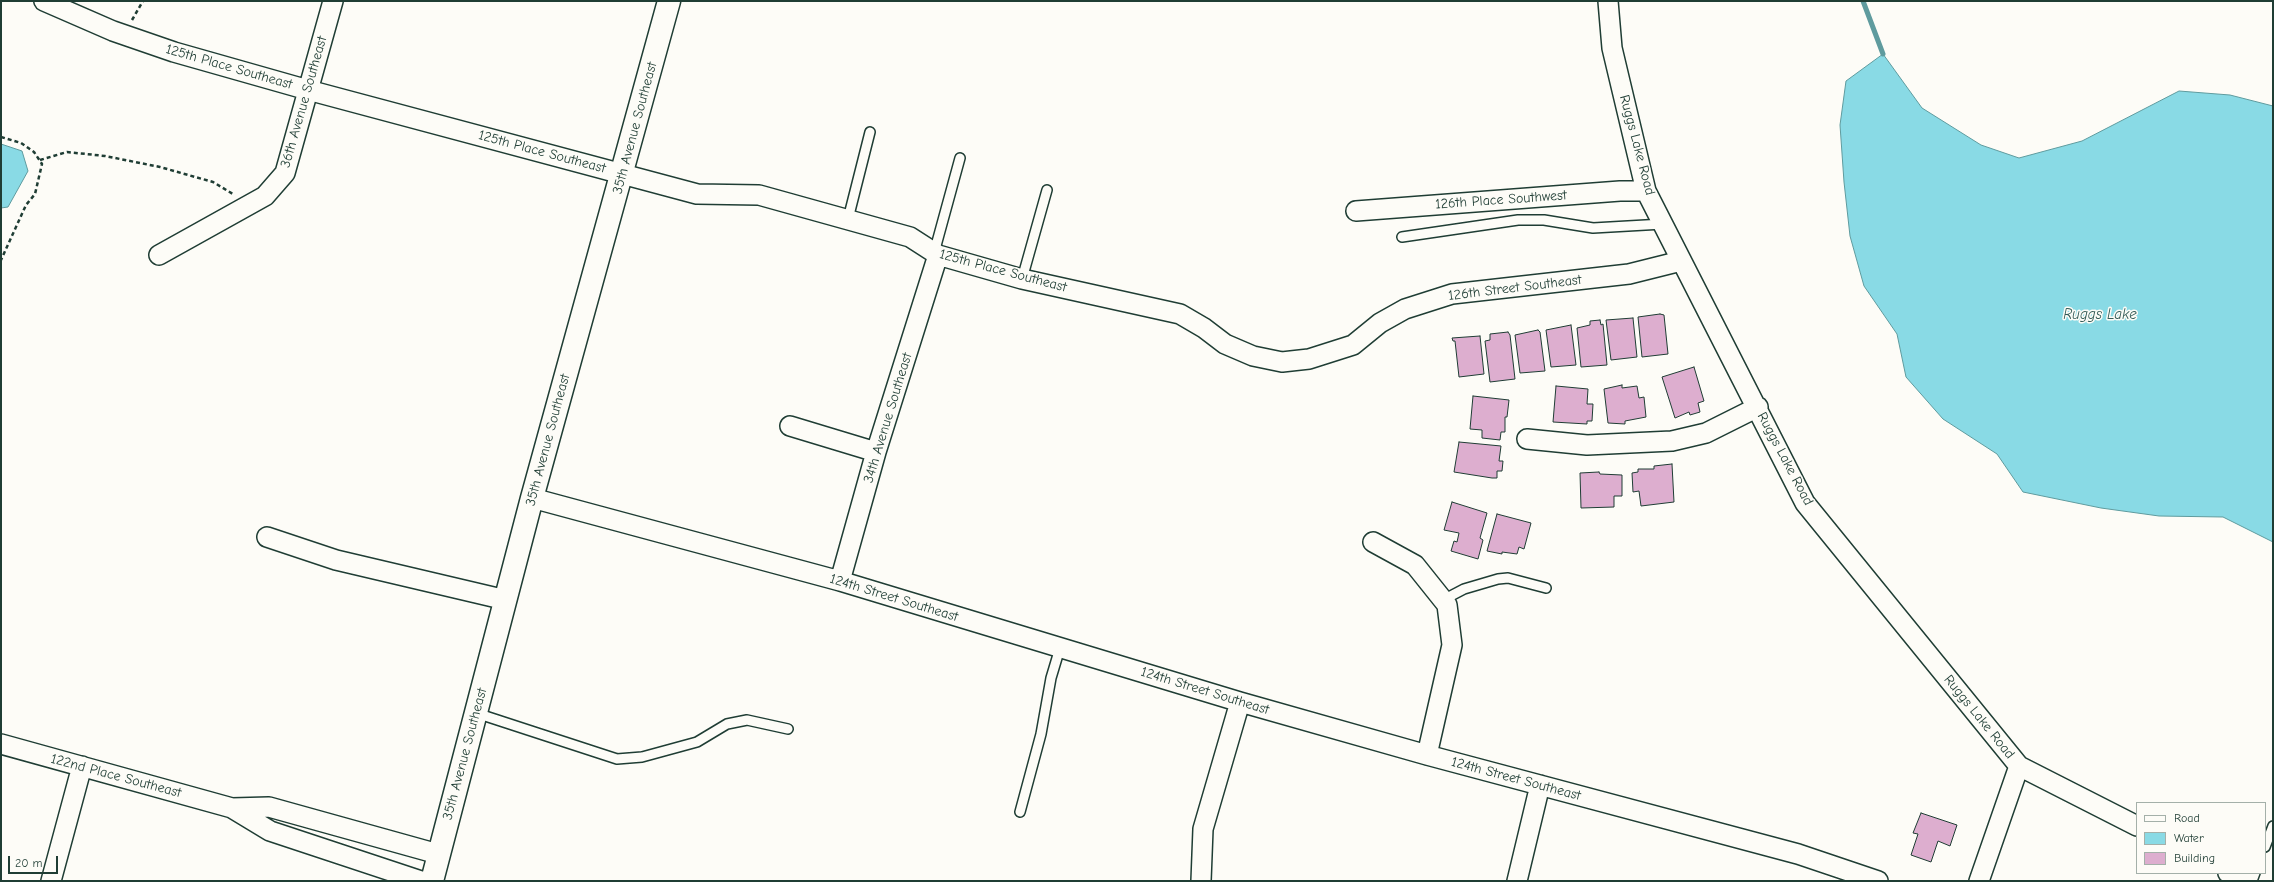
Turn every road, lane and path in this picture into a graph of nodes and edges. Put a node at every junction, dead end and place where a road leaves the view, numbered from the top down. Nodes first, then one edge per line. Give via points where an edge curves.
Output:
1 (44, 1) edge
2 (333, 1) edge
3 (669, 1) edge
4 (1608, 1) edge
5 (308, 90) junction
6 (870, 132) dead end
7 (1, 137) edge
8 (960, 158) dead end
9 (40, 160) junction
10 (622, 174) junction
11 (1047, 190) dead end
12 (1646, 191) junction
13 (246, 207) junction
14 (1356, 211) dead end
15 (848, 219) junction
16 (1663, 224) junction
17 (1402, 237) dead end
18 (936, 254) junction
19 (159, 255) dead end
20 (1, 260) edge
21 (1681, 261) junction
22 (1022, 279) junction
23 (1112, 300) joint
24 (1758, 407) junction
25 (790, 426) dead end
26 (1527, 439) dead end
27 (876, 452) junction
28 (532, 498) junction
29 (267, 537) dead end
30 (1373, 542) dead end
31 (840, 581) junction
32 (1546, 588) dead end
33 (506, 600) junction
34 (1443, 600) junction
35 (1060, 648) junction
36 (1240, 702) junction
37 (476, 713) junction
38 (788, 729) dead end
39 (1, 744) edge
40 (1427, 755) junction
41 (82, 766) junction
42 (2019, 766) junction
43 (1540, 785) junction
44 (232, 808) junction
45 (1020, 812) dead end
46 (2136, 825) edge
47 (2273, 826) edge
48 (2266, 844) edge
49 (438, 854) junction
50 (2230, 874) edge
51 (51, 881) edge
52 (421, 881) edge
53 (432, 881) edge
54 (1200, 881) edge
55 (1517, 881) edge
56 (1878, 881) edge
57 (1979, 881) edge
58 (2245, 881) edge

1 - 5 street, 125th Place Southeast via 113,31 174,52
2 - 5 street, 36th Avenue Southeast
3 - 10 street, 35th Avenue Southeast
4 - 12 street, Ruggs Lake Road via 1612,48
5 - 10 street, 125th Place Southeast
5 - 13 street, 36th Avenue Southeast via 285,173 265,196
6 - 15 lane
7 - 9 path via 21,143
8 - 18 lane
9 - 13 path via 67,152 105,156 160,167 213,182 231,192
9 - 20 path via 42,164 35,194 26,205
10 - 15 street, 125th Place Southeast via 697,194 759,195
10 - 28 street, 35th Avenue Southeast
11 - 22 lane
12 - 14 street, 126th Place Southwest
12 - 16 street, Ruggs Lake Road
13 - 19 street, 36th Avenue Southeast
15 - 18 street, 125th Place Southeast via 910,237
16 - 17 lane via 1593,228 1544,220 1518,220
16 - 21 street, Ruggs Lake Road
18 - 22 street, 125th Place Southeast
18 - 27 street, 34th Avenue Southeast
21 - 23 street, 126th Street Southeast via 1629,274 1452,294 1405,309 1380,323 1353,345 1309,359 1282,362 1252,356 1225,344 1180,314
21 - 24 street, Ruggs Lake Road
22 - 23 street, 125th Place Southeast
24 - 26 street via 1706,433 1672,441 1587,444
24 - 42 street, Ruggs Lake Road via 1805,503
25 - 27 street
27 - 31 street, 34th Avenue Southeast
28 - 31 street, 124th Street Southeast
28 - 33 street, 35th Avenue Southeast
29 - 33 street via 336,560
30 - 34 street via 1415,565
31 - 35 street, 124th Street Southeast
32 - 34 lane via 1508,578 1498,579 1464,589
33 - 37 street, 35th Avenue Southeast
34 - 40 street via 1447,606 1452,645
35 - 36 street, 124th Street Southeast
35 - 45 lane
36 - 40 street, 124th Street Southeast
36 - 54 street via 1203,829
37 - 38 lane via 617,759 642,757 697,742 727,724 748,720
37 - 49 street, 35th Avenue Southeast
39 - 41 street, 122nd Place Southeast
40 - 43 street, 124th Street Southeast
41 - 44 street, 122nd Place Southeast
41 - 51 street
42 - 46 street, Ruggs Lake Road
42 - 57 street
43 - 55 street
43 - 56 street, 124th Street Southeast via 1798,854
44 - 49 street, 122nd Place Southeast via 269,807
44 - 52 street, 122nd Place Southeast via 270,831
47 - 48 lane
49 - 53 street, 35th Avenue Southeast
50 - 58 street

